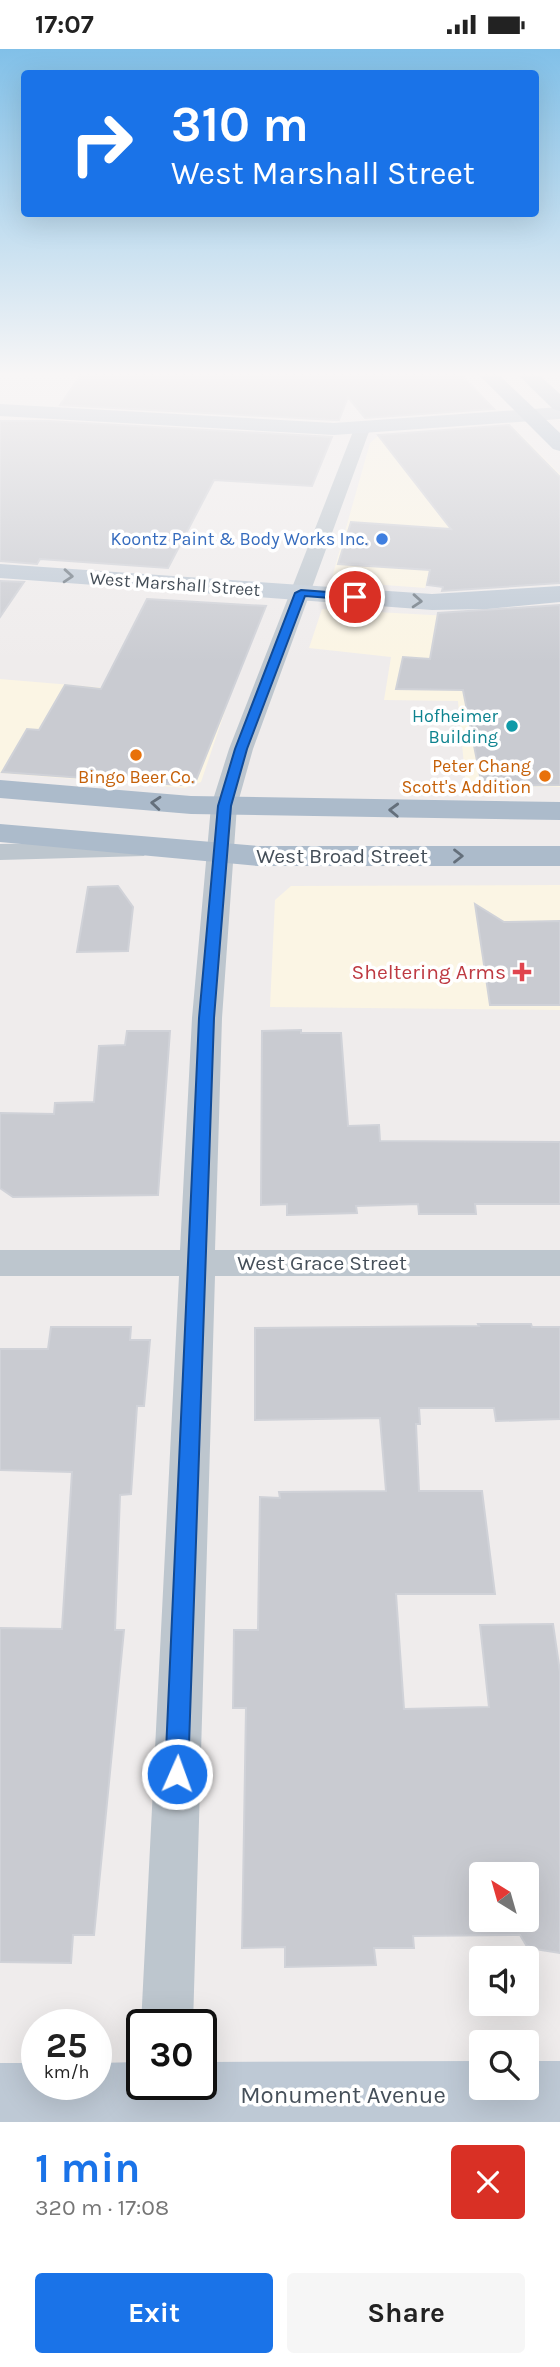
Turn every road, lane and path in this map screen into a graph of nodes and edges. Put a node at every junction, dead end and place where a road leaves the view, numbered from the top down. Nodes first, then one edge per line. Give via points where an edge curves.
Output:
1 (347, 469) edge
2 (0, 572) edge
3 (301, 593) junction
4 (560, 594) edge
5 (0, 789) edge
6 (225, 806) junction
7 (560, 811) edge
8 (0, 834) edge
9 (158, 849) junction
10 (0, 852) edge
11 (219, 854) junction
12 (560, 856) edge
13 (198, 1262) junction
14 (0, 1263) edge
15 (560, 1263) edge
16 (168, 2009) edge
17 (560, 2094) edge
18 (0, 2096) edge
19 (164, 2101) edge

1 - 3 street
2 -> 3 street, West Marshall Street
3 -> 4 street, West Marshall Street via 463,603
3 - 6 street via 241,749
6 -> 5 main road
7 -> 6 main road
6 - 11 street
8 - 9 main road, West Broad Street
9 - 10 street
9 - 11 main road, West Broad Street
11 -> 12 main road, West Broad Street
11 - 13 street via 207,1018
13 - 14 street, West Grace Street
13 - 15 street, West Grace Street
13 - 16 street
17 - 19 street, Monument Avenue
18 - 19 street, Monument Avenue

